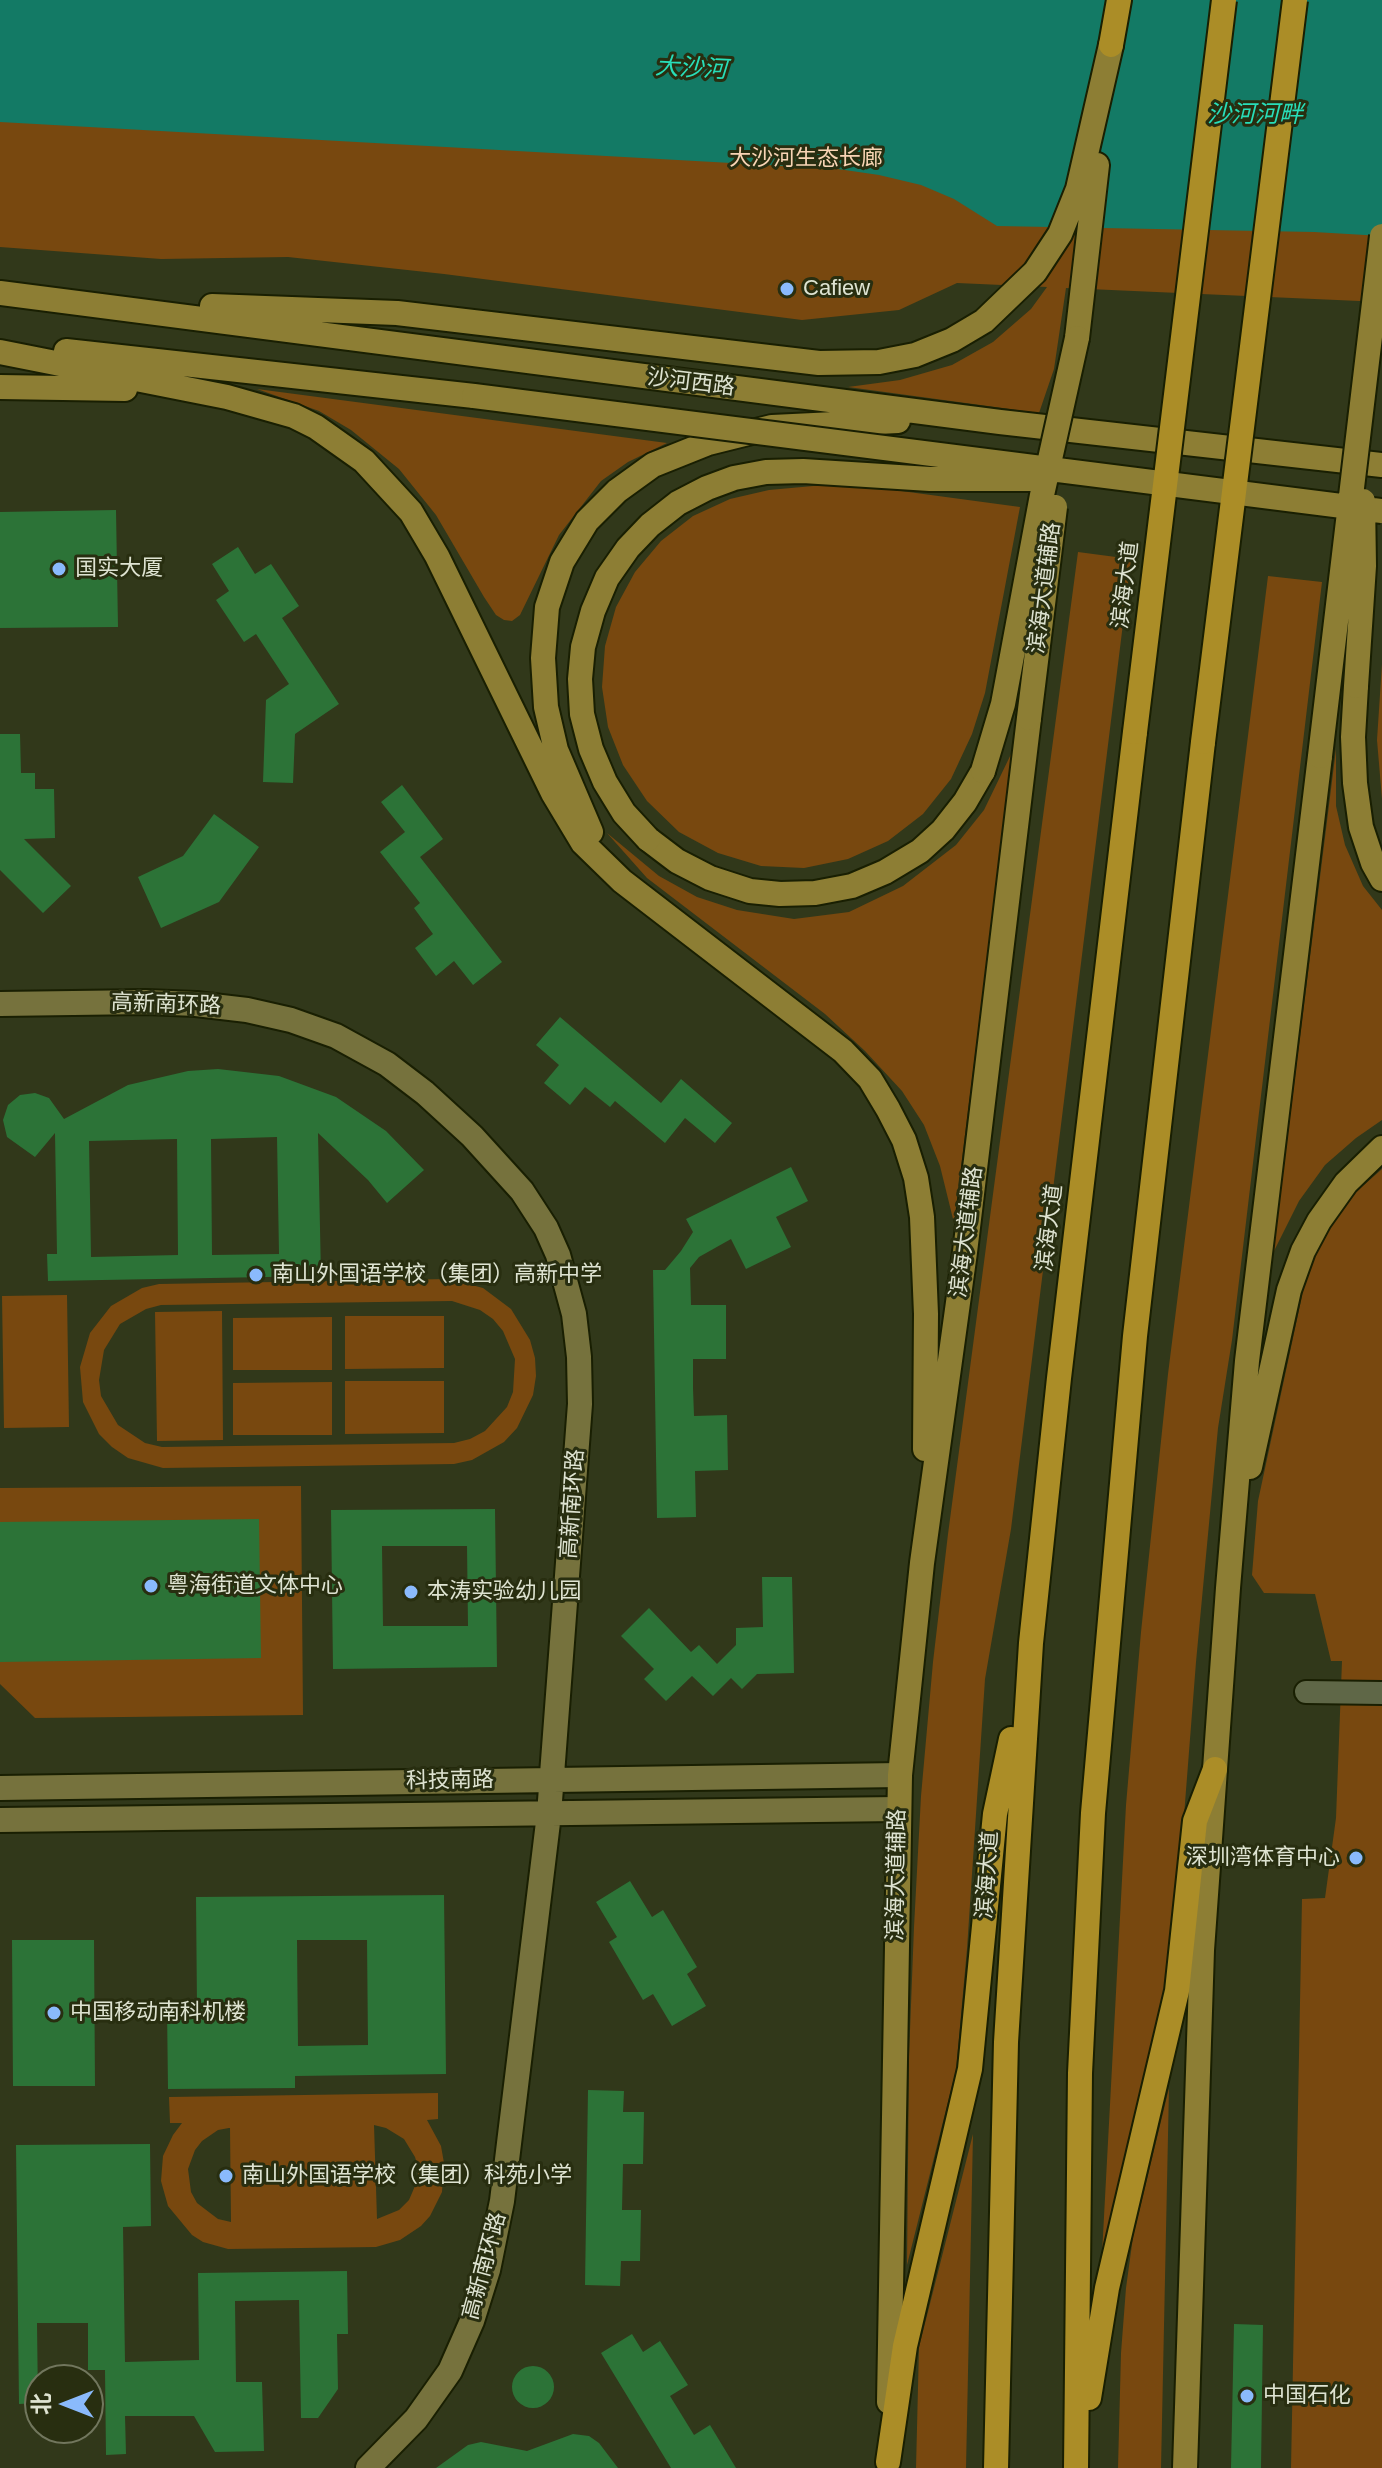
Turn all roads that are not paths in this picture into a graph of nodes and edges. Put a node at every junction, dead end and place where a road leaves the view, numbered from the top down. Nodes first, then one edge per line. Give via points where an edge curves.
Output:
1 (1117, 0) edge
2 (1224, 0) edge
3 (1295, 0) edge
4 (1111, 45) junction
5 (1382, 236) edge
6 (0, 293) edge
7 (97, 304) junction
8 (1077, 338) junction
9 (0, 349) edge
10 (0, 387) edge
11 (1363, 393) junction
12 (227, 397) junction
13 (1000, 422) junction
14 (1379, 465) edge
15 (1145, 479) junction
16 (1382, 513) edge
17 (546, 754) junction
18 (1382, 879) edge
19 (0, 1004) edge
20 (1382, 1148) edge
21 (922, 1563) junction
22 (1228, 1588) junction
23 (1031, 1643) junction
24 (1306, 1692) dead end
25 (1382, 1693) edge
26 (1215, 1769) junction
27 (900, 1775) junction
28 (551, 1780) junction
29 (0, 1788) edge
30 (898, 1809) junction
31 (549, 1814) junction
32 (0, 1820) edge
33 (888, 2465) edge
34 (368, 2468) edge
35 (996, 2468) edge
36 (1078, 2468) edge
37 (1185, 2468) edge

1 - 4 highway
2 - 23 highway, 滨海大道, bridge
3 - 36 highway, bridge via 1135,1336 1093,1813 1080,2073
4 - 7 main road via 1078,189 1060,234 1035,272 984,321 915,355 834,364 363,311
4 - 8 main road, 滨海大道辅路
5 - 11 main road, bridge
6 - 7 main road, 沙河西路
7 - 13 main road, 沙河西路
8 - 15 main road, bridge via 1042,495 1003,704 983,771 943,830 920,851 852,886 815,893 750,891 677,861 624,813 605,782 582,714 583,647 607,578 635,540 678,503 734,478 766,472 930,479
8 - 21 main road, 滨海大道辅路, bridge
9 - 12 main road
9 - 15 main road, 沙河西路, bridge via 120,356 474,396
10 - 12 main road via 97,387
11 - 18 main road, bridge via 1364,566 1353,737 1361,827
11 - 22 main road, bridge via 1247,1361
12 - 17 main road via 316,427 355,454 411,512
13 - 14 main road, 沙河西路
13 - 17 main road via 785,426 708,443 653,465 617,491 587,521 562,562 547,607
15 - 16 main road, 沙河西路, bridge
17 - 21 main road via 567,820 583,843 622,881 843,1051 870,1079 904,1140 916,1178 925,1263
19 - 28 street, 高新南环路 via 196,1004 291,1020 336,1036 425,1093 522,1191 558,1255 579,1357 576,1474
20 - 22 main road via 1346,1183 1319,1221 1289,1290
21 - 27 main road, 滨海大道辅路
22 - 26 main road
23 - 33 highway via 995,1814 970,2069 905,2346
23 - 35 highway, 滨海大道 via 1006,2042
24 - 25 street
26 - 36 highway via 1195,1821 1177,1991 1107,2288
26 - 37 main road via 1202,1950
27 - 28 street, 科技南路
27 - 30 main road, 滨海大道辅路
28 - 29 street, 科技南路
28 - 31 street, 高新南环路
30 - 31 street, 科技南路
30 - 33 main road, 滨海大道辅路
31 - 32 street, 科技南路
31 - 34 street, 高新南环路 via 502,2201 488,2270 450,2371 416,2419

